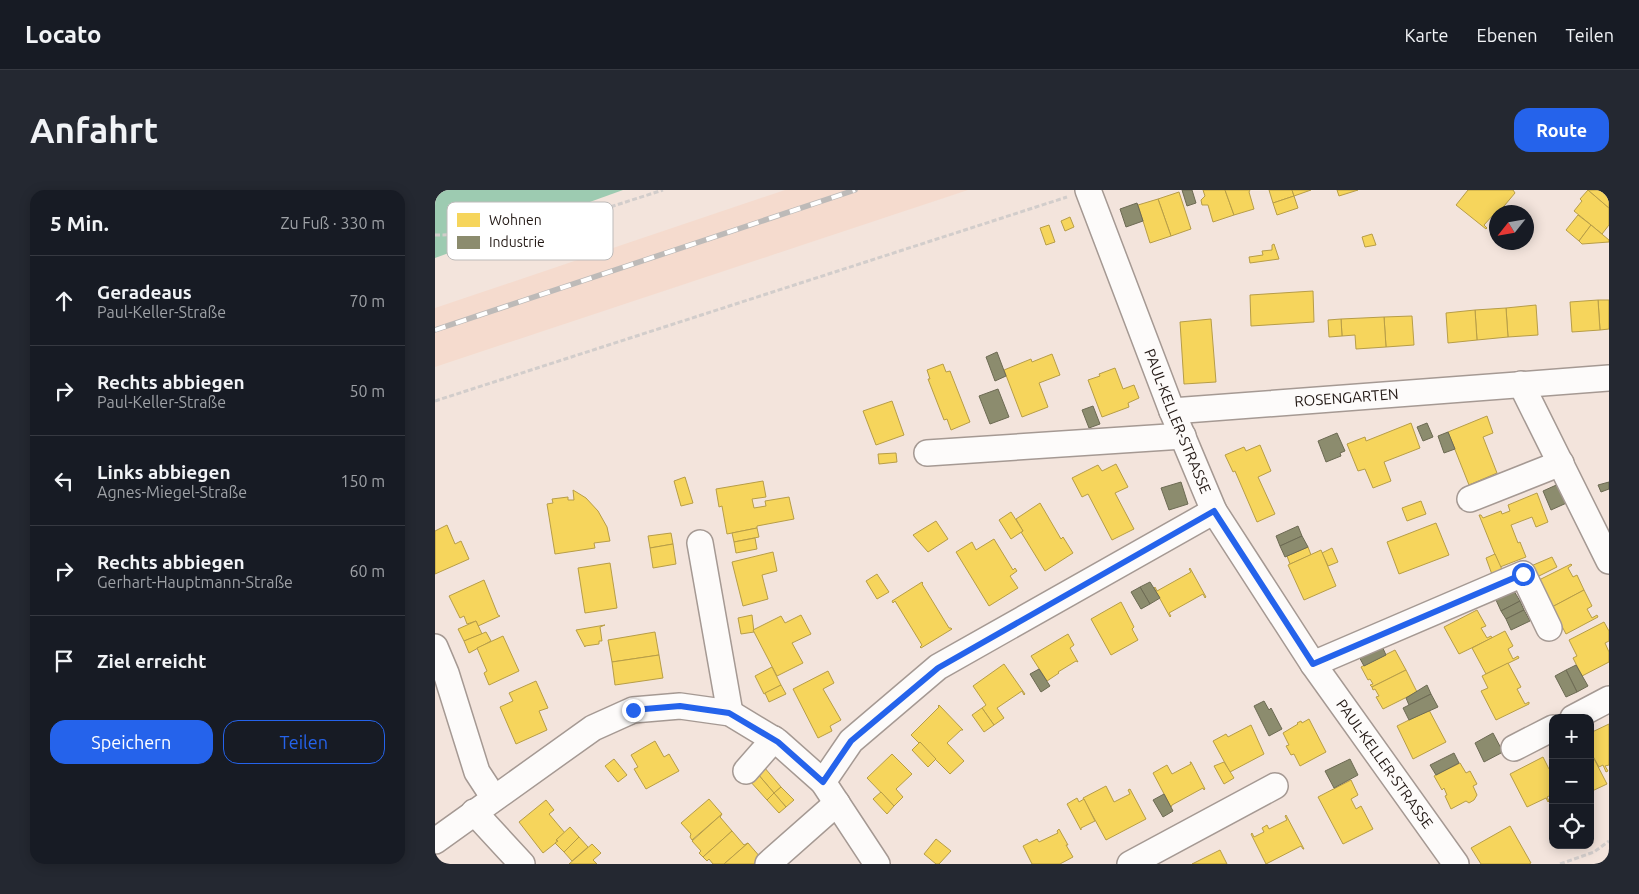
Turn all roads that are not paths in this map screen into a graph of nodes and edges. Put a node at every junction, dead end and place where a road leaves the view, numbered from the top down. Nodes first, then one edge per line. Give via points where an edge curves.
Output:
1 (1087, 190) edge
2 (1609, 378) edge
3 (1521, 384) junction
4 (1172, 411) junction
5 (1183, 436) junction
6 (927, 453) dead end
7 (1561, 463) junction
8 (1470, 499) dead end
9 (1214, 511) junction
10 (700, 543) dead end
11 (1609, 561) edge
12 (1549, 628) dead end
13 (435, 648) edge
14 (1313, 664) junction
15 (1609, 699) edge
16 (729, 713) junction
17 (1581, 714) edge
18 (1549, 730) edge
19 (774, 740) junction
20 (1514, 748) dead end
21 (746, 770) dead end
22 (823, 782) junction
23 (1275, 786) dead end
24 (494, 798) junction
25 (837, 803) junction
26 (474, 812) junction
27 (435, 840) edge
28 (522, 864) edge
29 (768, 864) edge
30 (877, 864) edge
31 (1130, 864) edge
32 (1456, 864) edge

1 - 4 street, PAUL-KELLER-STRASSE
2 - 3 street, ROSENGARTEN
3 - 4 street, ROSENGARTEN
3 - 7 street
4 - 5 street, PAUL-KELLER-STRASSE
5 - 6 street
5 - 9 street, PAUL-KELLER-STRASSE
7 - 8 street
7 - 11 street
9 - 14 street, PAUL-KELLER-STRASSE
9 - 22 street via 938,668 851,741
10 - 16 street
12 - 14 street via 1523,574
13 - 24 street via 477,772
14 - 32 street, PAUL-KELLER-STRASSE
15 - 17 street
16 - 19 street
16 - 24 street via 680,706 633,710 593,728
18 - 20 street
19 - 21 street
19 - 22 street
22 - 25 street
23 - 31 street
24 - 26 street
25 - 29 street
25 - 30 street
26 - 27 street
26 - 28 street

